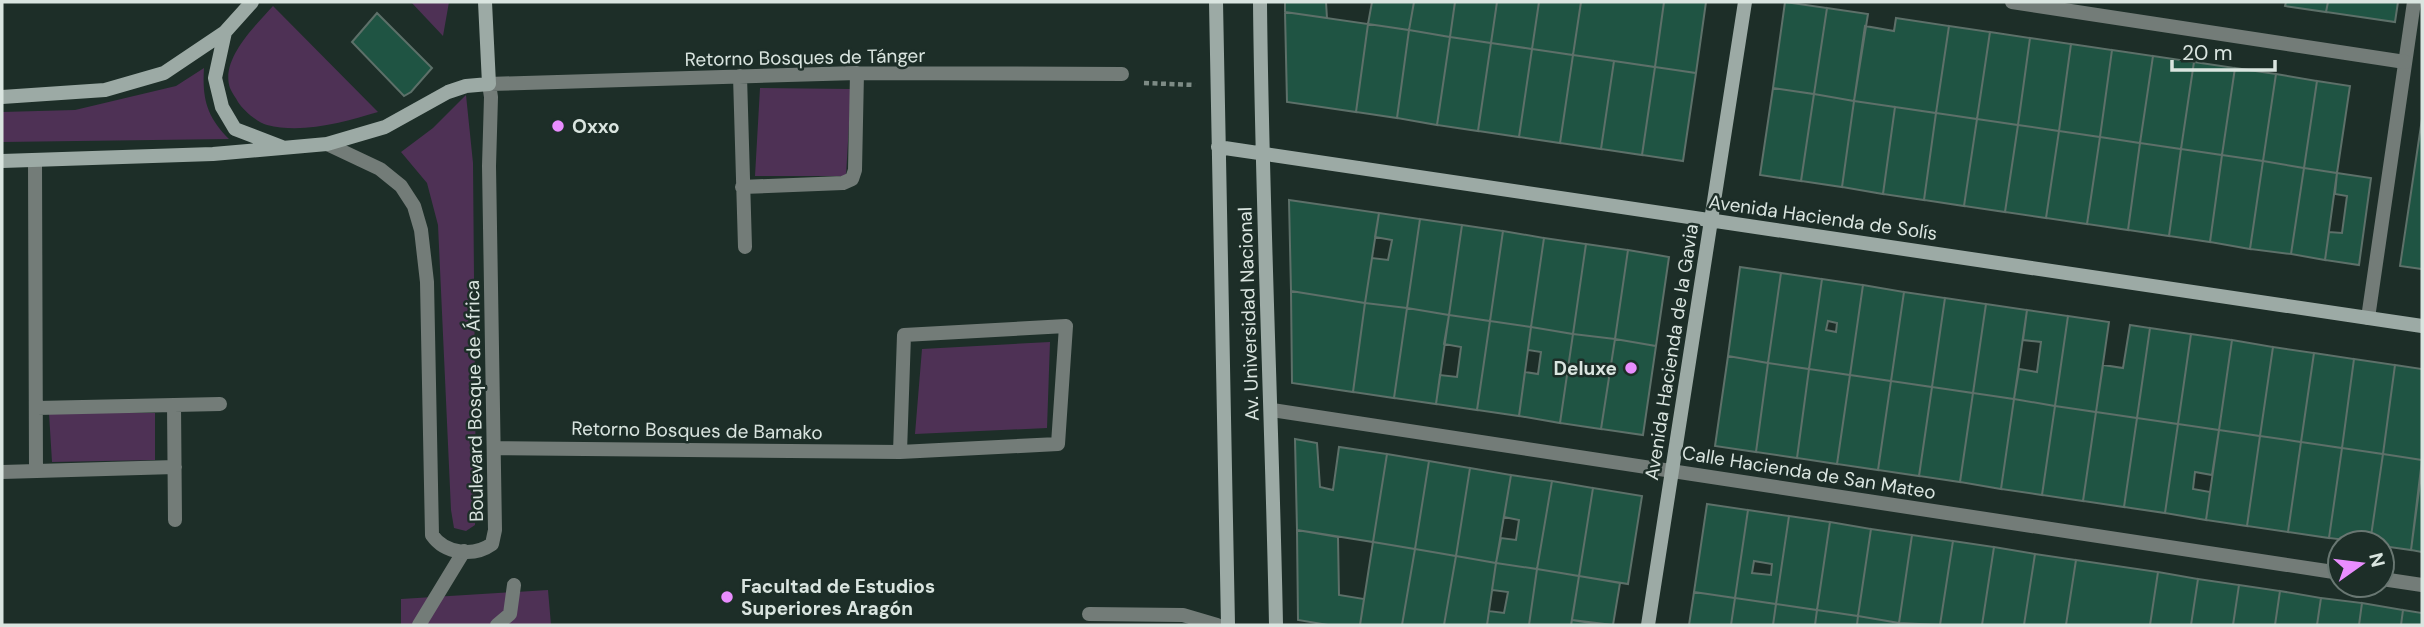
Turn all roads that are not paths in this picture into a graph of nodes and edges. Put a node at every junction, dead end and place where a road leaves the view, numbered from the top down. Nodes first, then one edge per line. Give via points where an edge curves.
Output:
1 (252, 2) edge
2 (485, 2) edge
3 (1216, 2) edge
4 (1259, 2) edge
5 (1745, 2) edge
6 (2012, 2) edge
7 (2414, 2) edge
8 (225, 32) junction
9 (2405, 62) junction
10 (857, 73) junction
11 (1122, 74) road end
12 (740, 76) junction
13 (489, 84) junction
14 (2, 97) edge
15 (327, 144) junction
16 (1217, 146) junction
17 (287, 149) junction
18 (1262, 153) junction
19 (2, 161) edge
20 (35, 161) junction
21 (742, 187) junction
22 (1711, 220) junction
23 (744, 247) dead end
24 (2368, 318) junction
25 (2422, 326) edge
26 (220, 404) dead end
27 (174, 405) junction
28 (37, 408) junction
29 (1272, 410) junction
30 (495, 448) junction
31 (900, 452) junction
32 (175, 467) junction
33 (1672, 470) junction
34 (36, 471) junction
35 (2, 472) edge
36 (176, 520) dead end
37 (464, 551) junction
38 (2326, 571) edge
39 (2396, 581) edge
40 (514, 584) dead end
41 (2422, 585) edge
42 (1089, 614) dead end
43 (419, 625) edge
44 (497, 625) edge
45 (1217, 625) edge
46 (1228, 625) edge
47 (1276, 625) edge
48 (1648, 625) edge

1 - 8 street
2 - 13 street, Boulevard Bosque de África
3 - 16 street, Av. Universidad Nacional
4 - 18 street, Av. Universidad Nacional
5 - 22 street, Avenida Hacienda de la Gavia
6 - 9 street
7 - 9 street
8 - 14 street via 164,73 105,90
8 - 17 street via 215,78 222,107 235,129
9 - 24 street
10 - 11 street, Retorno Bosques de Tánger
10 - 12 street, Retorno Bosques de Tánger
10 - 21 street via 852,179
12 - 13 street, Retorno Bosques de Tánger
12 - 21 street
13 - 15 street via 448,92 385,127
13 - 30 street, Boulevard Bosque de África
15 - 17 street
15 - 37 street, Boulevard Bosque de África via 380,169 401,186 414,206 427,282 430,526 446,550
16 - 18 street, Avenida Hacienda de Solís
16 - 46 street, Av. Universidad Nacional
17 - 20 street
18 - 22 street, Avenida Hacienda de Solís
18 - 29 street, Av. Universidad Nacional
19 - 20 street
20 - 28 street
21 - 23 street
22 - 24 street, Avenida Hacienda de Solís
22 - 33 street, Avenida Hacienda de la Gavia
24 - 25 street, Avenida Hacienda de Solís
26 - 27 street
27 - 28 street
27 - 32 street
28 - 34 street
29 - 33 street, Calle Hacienda de San Mateo
29 - 47 street, Av. Universidad Nacional
30 - 31 street, Retorno Bosques de Bamako
30 - 37 street, Boulevard Bosque de África via 495,538 481,550
31 - 31 street, Retorno Bosques de Bamako via 1058,444 1066,326 904,335
32 - 34 street
32 - 36 street
33 - 38 street, Calle Hacienda de San Mateo
33 - 48 street, Avenida Hacienda de la Gavia
34 - 35 street
37 - 43 street
39 - 41 street
40 - 44 street via 510,614
42 - 45 street via 1183,615

